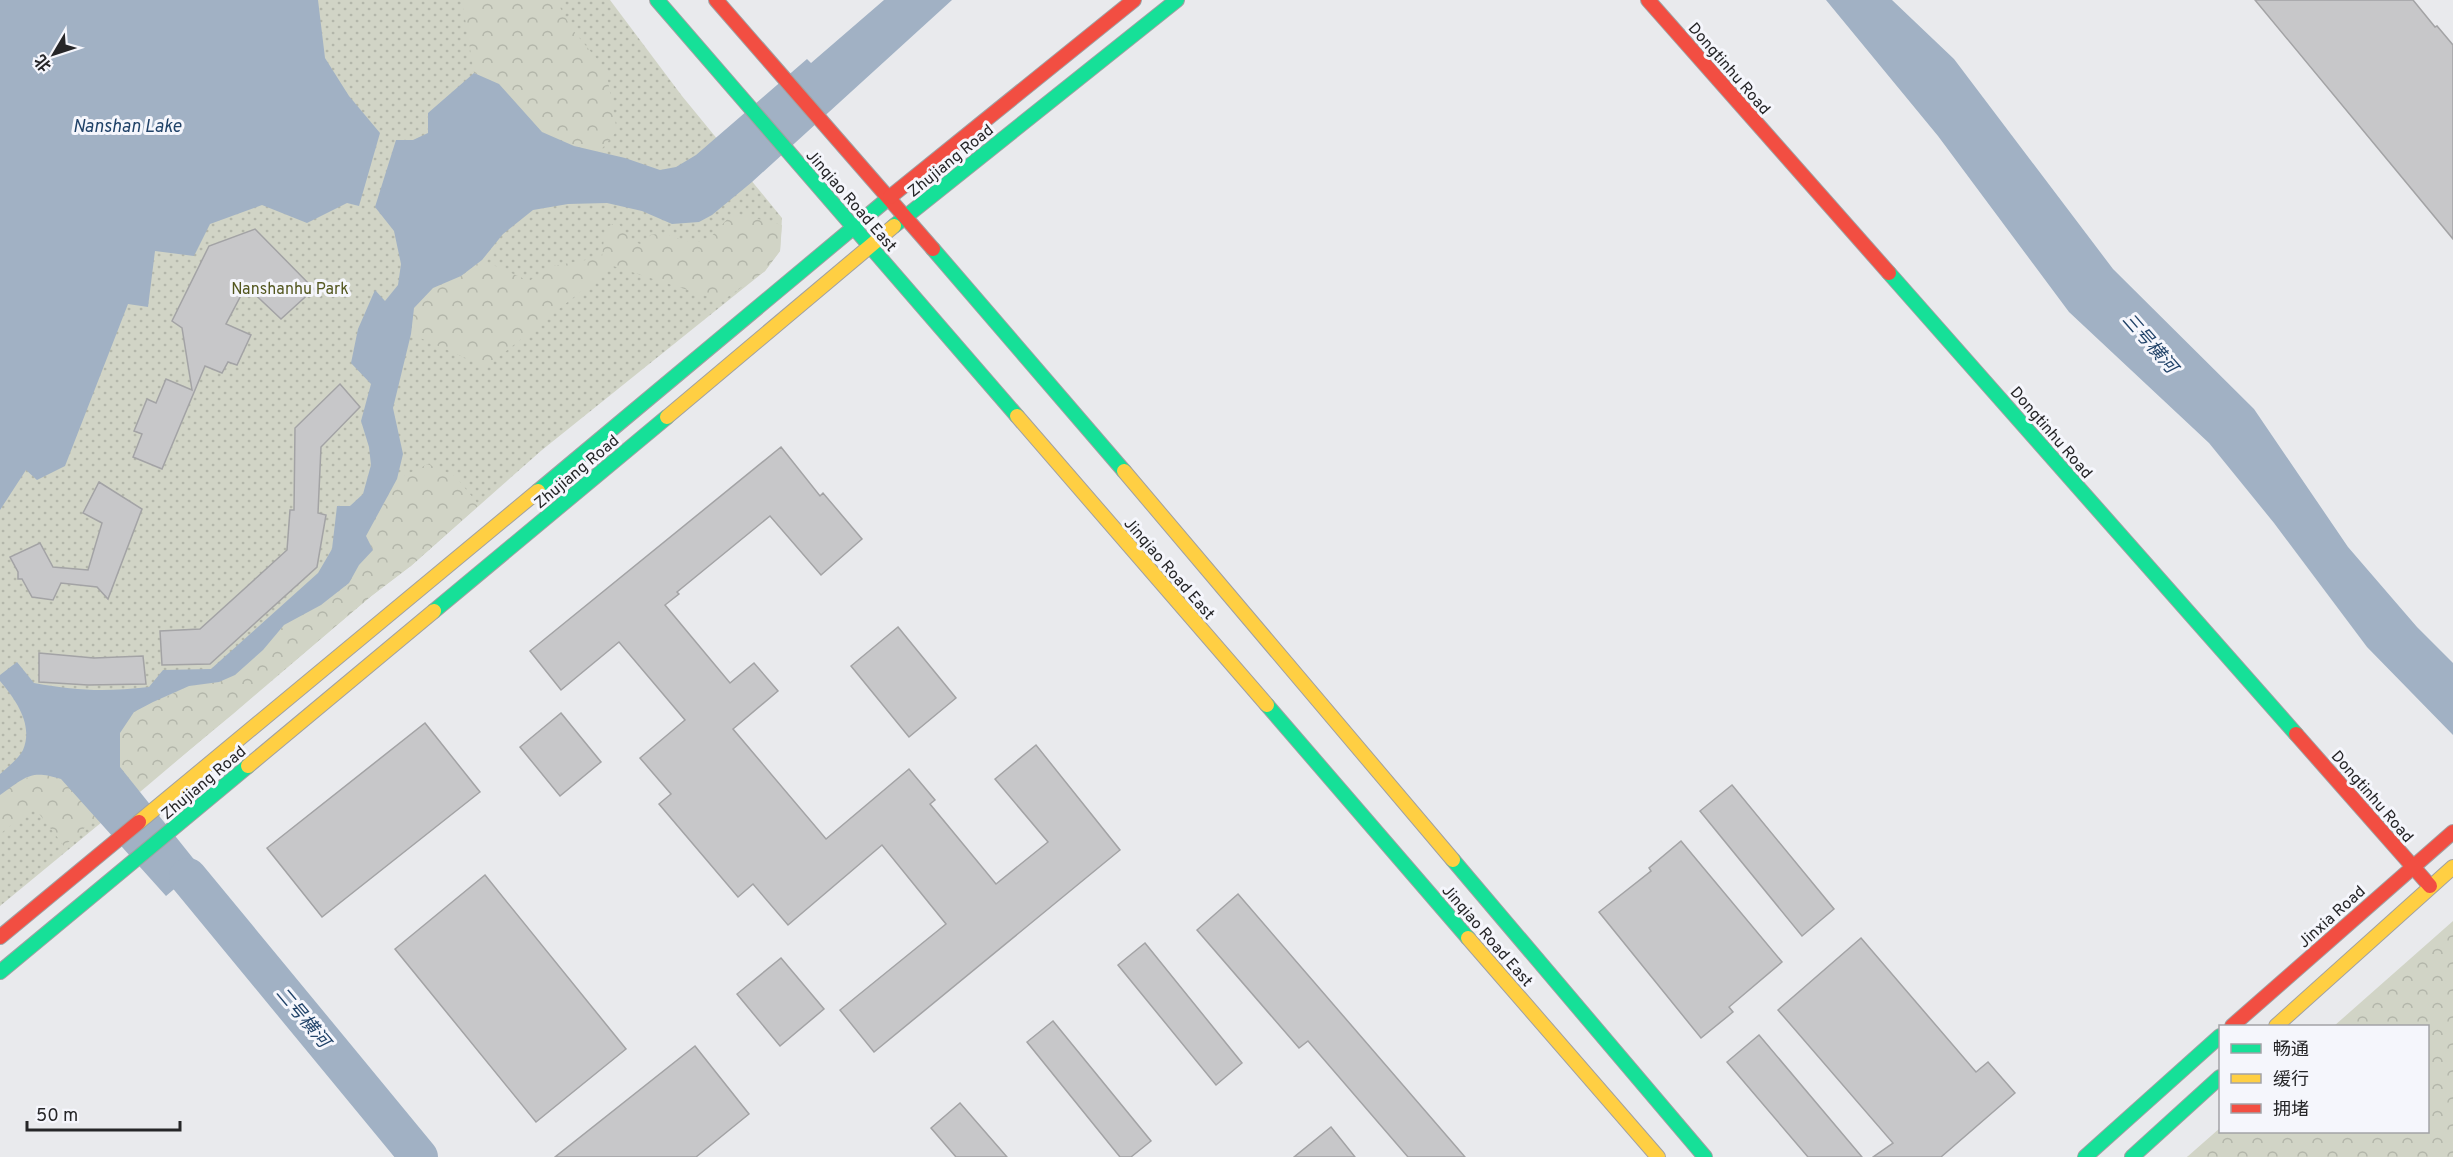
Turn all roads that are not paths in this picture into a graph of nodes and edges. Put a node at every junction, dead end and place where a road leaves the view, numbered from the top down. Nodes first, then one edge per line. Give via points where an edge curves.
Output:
1 (657, 0) edge
2 (716, 0) edge
3 (1134, 0) edge
4 (1177, 0) edge
5 (1648, 0) edge
6 (888, 199) junction
7 (904, 217) junction
8 (855, 228) junction
9 (871, 248) junction
10 (2453, 832) edge
11 (2412, 866) junction
12 (2453, 867) edge
13 (2430, 886) junction
14 (0, 938) edge
15 (0, 972) edge
16 (2233, 1025) edge
17 (2277, 1025) edge
18 (2219, 1037) edge
19 (2219, 1078) edge
20 (1658, 1157) edge
21 (1705, 1157) edge
22 (2085, 1157) edge
23 (2132, 1157) edge

1 - 8 street, Jinqiao Road East
2 - 6 street, Jinqiao Road East
3 - 6 street, Zhujiang Road
4 - 7 street, Zhujiang Road
5 - 11 street, Dongtinhu Road
6 - 7 street, Jinqiao Road East
6 - 8 street, Zhujiang Road
7 - 9 street, Zhujiang Road
7 - 21 street, Jinqiao Road East via 1039,370
8 - 9 street, Jinqiao Road East
8 - 14 street, Zhujiang Road
9 - 15 street, Zhujiang Road
9 - 20 street, Jinqiao Road East
10 - 11 street, Jinxia Road
11 - 13 street, Dongtinhu Road
11 - 16 street, Jinxia Road
12 - 13 street
13 - 17 street
18 - 22 street
19 - 23 street

